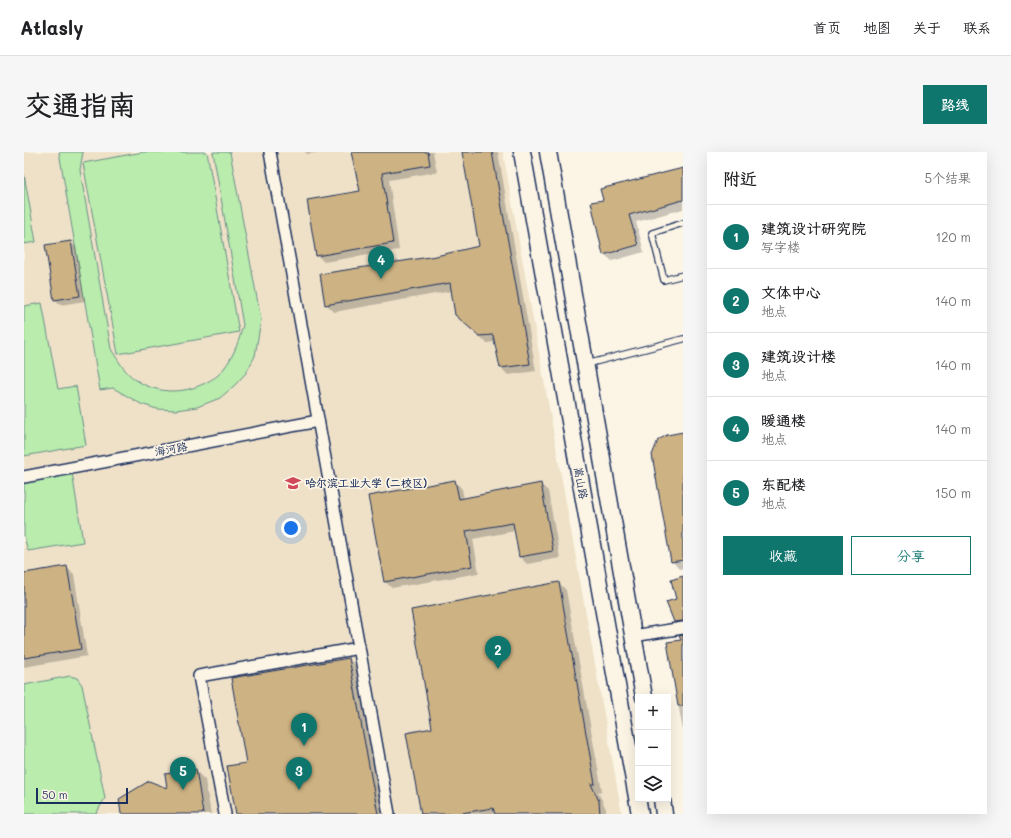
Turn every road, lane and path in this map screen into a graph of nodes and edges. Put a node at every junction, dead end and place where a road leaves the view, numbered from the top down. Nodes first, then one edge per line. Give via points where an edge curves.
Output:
1 (270, 152) edge
2 (522, 152) edge
3 (548, 152) edge
4 (683, 223) edge
5 (683, 275) edge
6 (683, 339) edge
7 (585, 365) junction
8 (318, 421) junction
9 (24, 477) edge
10 (683, 628) edge
11 (633, 636) junction
12 (359, 648) junction
13 (643, 694) edge
14 (662, 802) edge
15 (225, 814) edge
16 (389, 814) edge
17 (640, 814) edge
18 (664, 814) edge

1 - 8 street
2 - 17 main road, 嵩山路
3 - 7 main road
4 - 5 lane via 652,232 664,280
6 - 7 lane
7 - 11 main road
8 - 9 street, 海河路
8 - 12 street
10 - 11 street
11 - 13 main road
12 - 15 street via 199,676
12 - 16 street
14 - 18 main road

